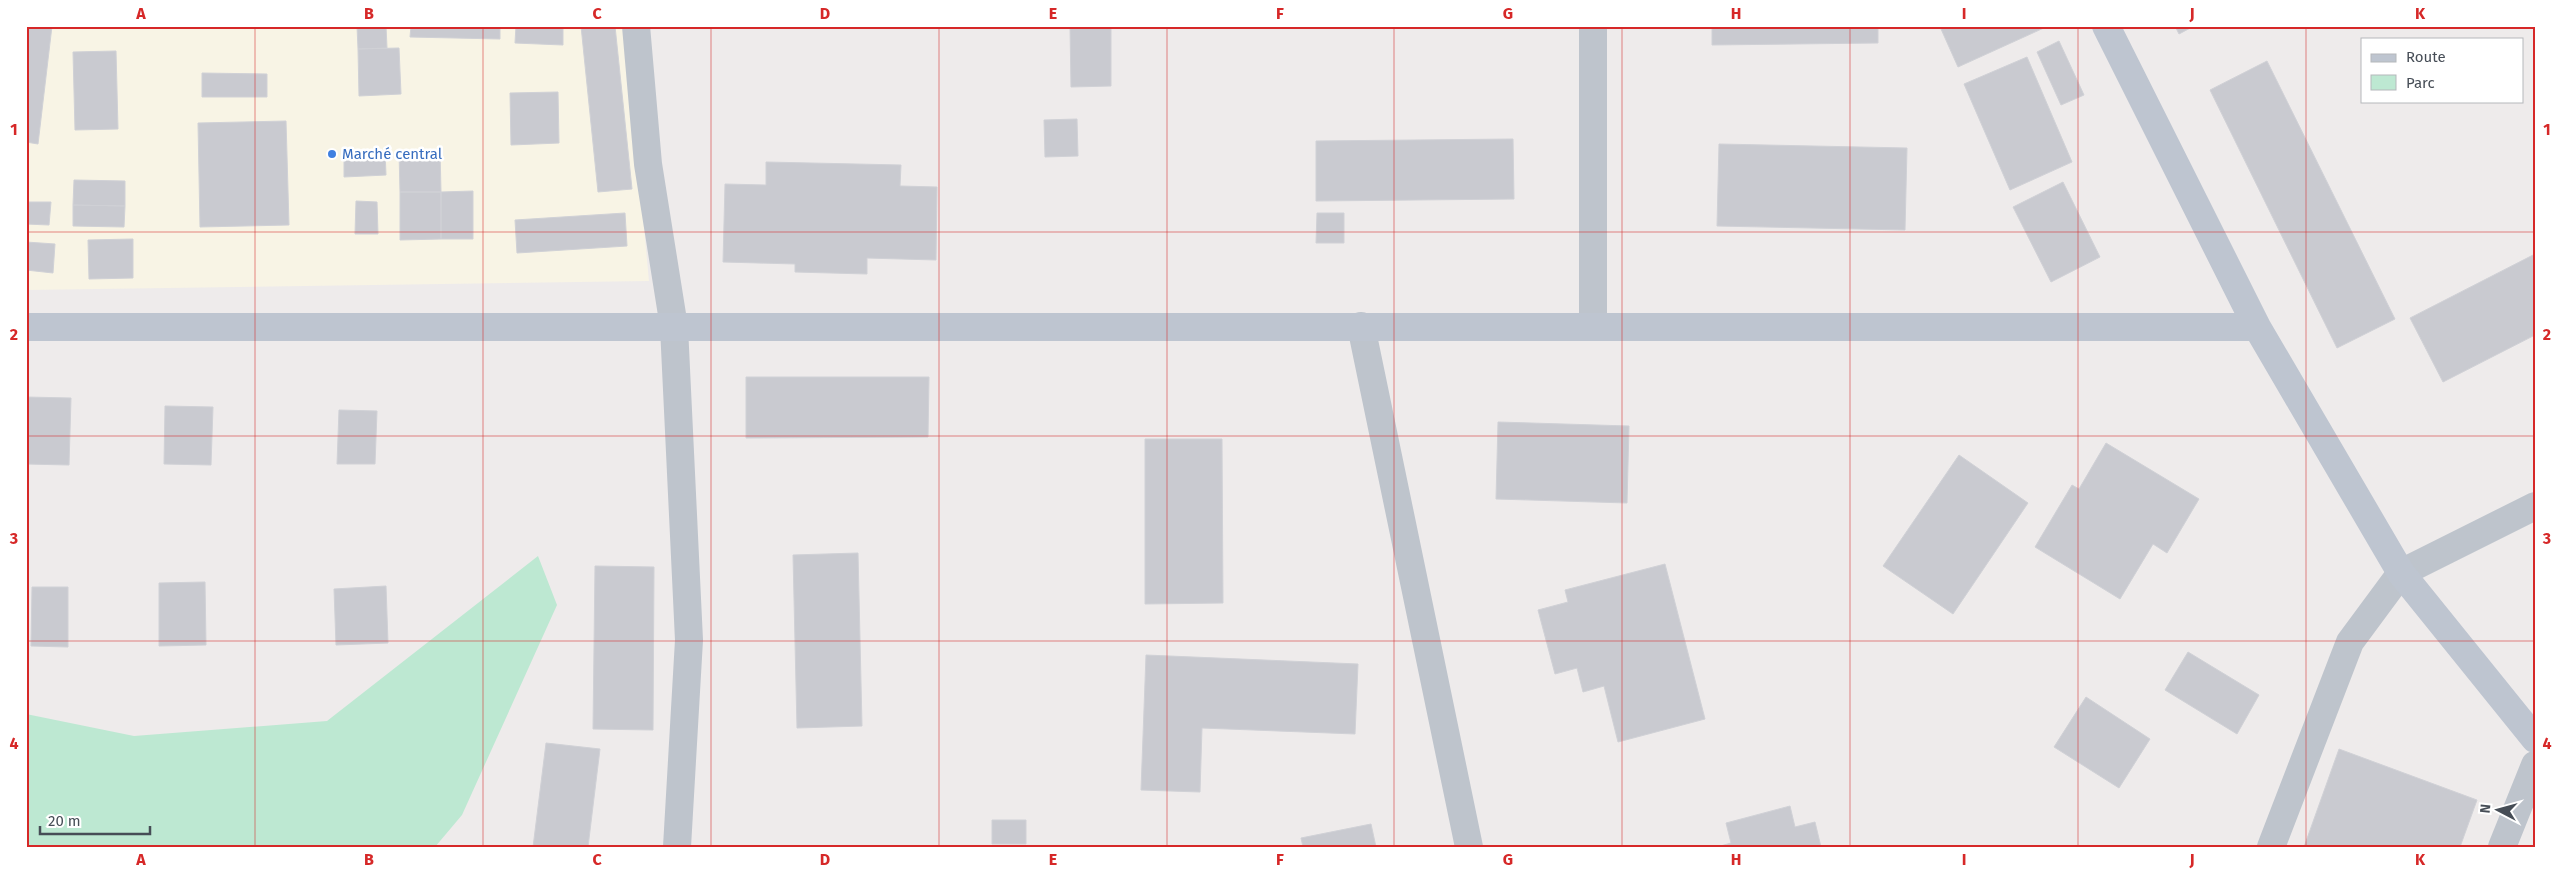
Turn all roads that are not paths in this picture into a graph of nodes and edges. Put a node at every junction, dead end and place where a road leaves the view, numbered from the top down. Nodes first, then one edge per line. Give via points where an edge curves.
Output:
1 (636, 26) edge
2 (1593, 26) edge
3 (2106, 26) edge
4 (1361, 326) junction
5 (26, 327) edge
6 (674, 327) junction
7 (2258, 327) junction
8 (1592, 328) junction
9 (2535, 506) edge
10 (2401, 573) junction
11 (2535, 738) edge
12 (2535, 765) edge
13 (677, 847) edge
14 (1469, 847) edge
15 (2271, 847) edge
16 (2502, 847) edge

1 - 6 street via 648,164
2 - 8 street
3 - 7 street
4 - 6 street
4 - 8 street
4 - 14 street
5 - 6 street
6 - 13 street via 688,640
7 - 8 street
7 - 10 street
9 - 10 street
10 - 11 street
10 - 15 street via 2350,642
12 - 16 street

